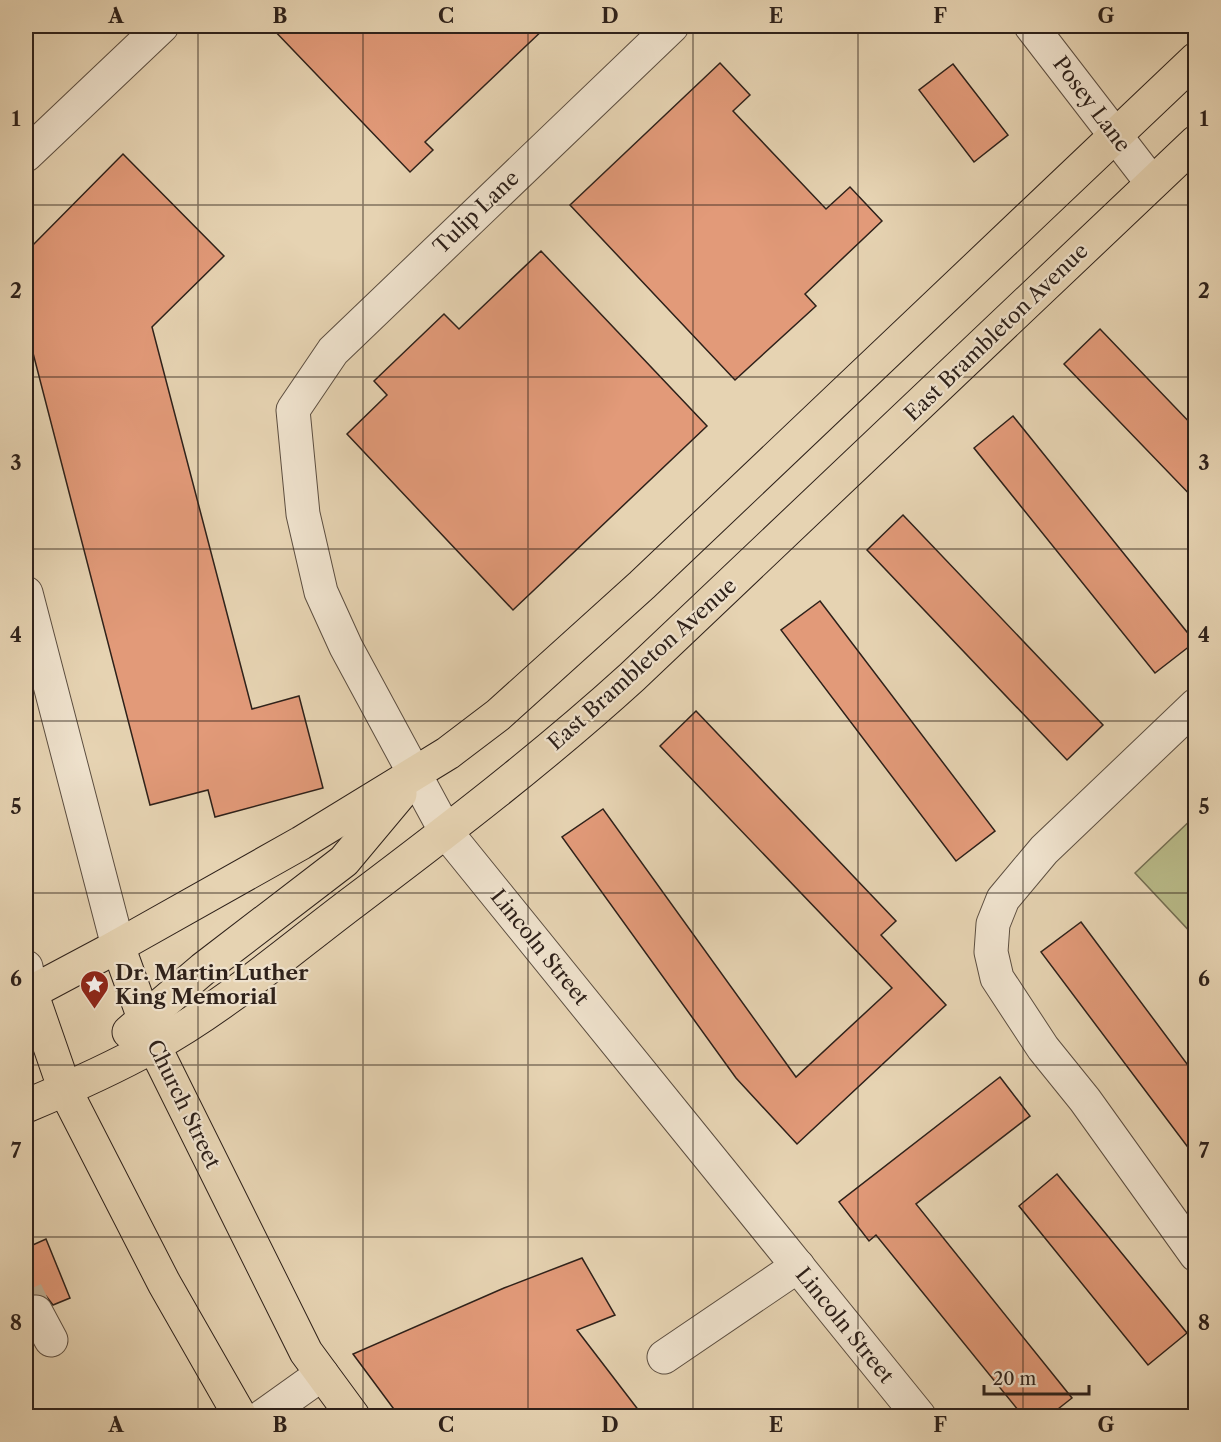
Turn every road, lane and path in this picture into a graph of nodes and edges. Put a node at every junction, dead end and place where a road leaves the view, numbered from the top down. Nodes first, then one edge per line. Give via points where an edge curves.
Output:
1 (162, 26) edge
2 (672, 26) edge
3 (1031, 26) edge
4 (1196, 59) edge
5 (1115, 135) junction
6 (1196, 142) edge
7 (26, 155) edge
8 (1152, 183) junction
9 (293, 410) joint
10 (26, 593) edge
11 (1196, 705) edge
12 (417, 773) junction
13 (446, 832) junction
14 (118, 946) junction
15 (29, 999) edge
16 (149, 1033) junction
17 (65, 1090) junction
18 (26, 1106) edge
19 (1196, 1255) edge
20 (798, 1266) junction
21 (664, 1357) dead end
22 (322, 1374) junction
23 (240, 1416) edge
24 (263, 1416) edge
25 (353, 1416) edge
26 (919, 1416) edge

1 - 7 street
2 - 9 street, Tulip Lane via 333,351
3 - 5 street, Posey Lane
4 - 5 main road
5 - 8 street, Posey Lane
5 - 12 main road via 556,665 490,721
6 - 8 main road, East Brambleton Avenue
8 - 13 main road, East Brambleton Avenue via 624,684
9 - 12 street, Lincoln Street via 303,514 321,592 346,647
10 - 14 street, Church Street
11 - 19 street via 1044,850 1003,899 993,924 991,952 997,978 1043,1048
12 - 13 street, Lincoln Street
12 - 14 main road
12 - 16 main road via 344,861 203,969
13 - 16 main road, East Brambleton Avenue via 200,1017
13 - 20 street, Lincoln Street
14 - 15 main road
14 - 16 main road, Church Street
15 - 17 main road
16 - 17 main road, East Brambleton Avenue
16 - 22 main road, Church Street via 306,1352
17 - 18 main road, East Brambleton Avenue
17 - 23 main road via 164,1283
20 - 21 street
20 - 26 street, Lincoln Street
22 - 24 street
22 - 25 main road, Church Street

